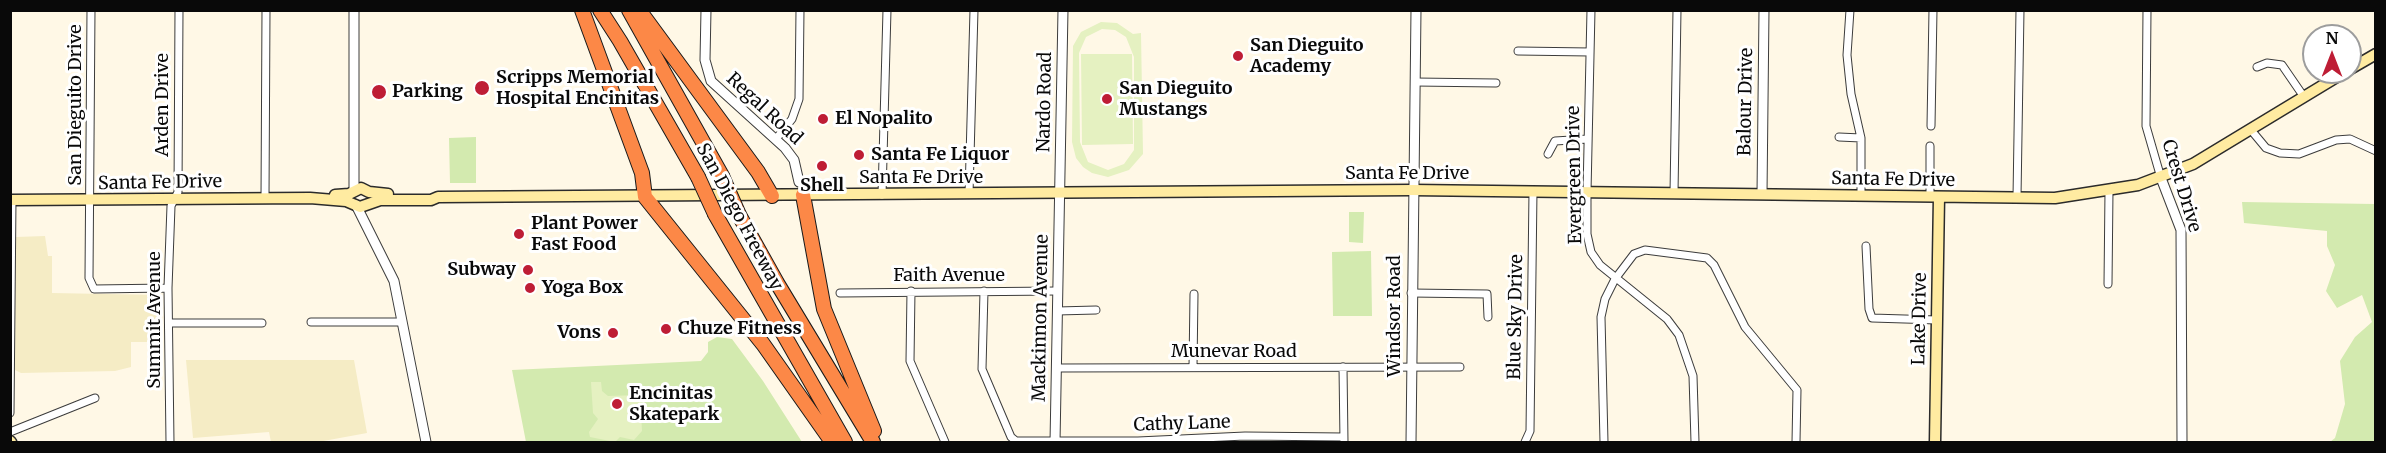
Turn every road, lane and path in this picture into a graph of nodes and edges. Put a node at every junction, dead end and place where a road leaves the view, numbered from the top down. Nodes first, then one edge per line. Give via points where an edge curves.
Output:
1 (91, 10) edge
2 (179, 10) edge
3 (266, 10) edge
4 (354, 10) edge
5 (582, 10) edge
6 (600, 10) edge
7 (629, 10) edge
8 (639, 10) edge
9 (706, 10) edge
10 (800, 10) edge
11 (887, 10) edge
12 (974, 10) edge
13 (1063, 10) edge
14 (1416, 10) edge
15 (1591, 10) edge
16 (1677, 10) edge
17 (1764, 10) edge
18 (1850, 10) edge
19 (1933, 10) edge
20 (2020, 10) edge
21 (2147, 10) edge
22 (1518, 51) dead end
23 (1590, 52) junction
24 (2376, 54) edge
25 (2362, 62) edge
26 (2257, 67) dead end
27 (1415, 82) junction
28 (1496, 83) dead end
29 (2325, 84) edge
30 (2304, 97) junction
31 (1931, 126) dead end
32 (2251, 130) junction
33 (1839, 137) dead end
34 (1861, 138) junction
35 (1588, 139) junction
36 (776, 140) junction
37 (1930, 146) dead end
38 (2376, 151) edge
39 (1548, 154) dead end
40 (2161, 178) junction
41 (801, 188) junction
42 (1412, 190) junction
43 (1533, 191) junction
44 (2109, 191) junction
45 (1587, 192) junction
46 (1674, 193) junction
47 (969, 194) junction
48 (1060, 194) junction
49 (1762, 194) junction
50 (882, 195) junction
51 (771, 196) junction
52 (1860, 196) junction
53 (361, 197) junction
54 (645, 197) junction
55 (1934, 197) junction
56 (2017, 197) junction
57 (265, 198) junction
58 (11, 200) edge
59 (176, 200) junction
60 (90, 201) junction
61 (1866, 246) dead end
62 (1615, 279) junction
63 (2108, 284) dead end
64 (168, 288) junction
65 (911, 291) junction
66 (984, 291) junction
67 (1058, 291) junction
68 (840, 293) dead end
69 (1411, 293) junction
70 (1194, 294) dead end
71 (1096, 310) dead end
72 (1058, 311) junction
73 (1488, 317) dead end
74 (1937, 320) junction
75 (311, 322) dead end
76 (402, 322) junction
77 (170, 323) junction
78 (261, 323) dead end
79 (1193, 367) junction
80 (1343, 367) junction
81 (1411, 367) junction
82 (1461, 367) dead end
83 (1058, 368) junction
84 (94, 398) dead end
85 (856, 412) junction
86 (10, 413) edge
87 (835, 425) junction
88 (10, 432) edge
89 (1343, 440) edge
90 (1055, 441) edge
91 (170, 442) edge
92 (426, 442) edge
93 (832, 442) edge
94 (845, 442) edge
95 (852, 442) edge
96 (864, 442) edge
97 (875, 442) edge
98 (945, 442) edge
99 (1022, 442) edge
100 (1411, 442) edge
101 (1525, 442) edge
102 (1604, 442) edge
103 (1695, 442) edge
104 (1796, 442) edge
105 (1935, 442) edge
106 (2182, 442) edge

1 - 60 street, San Dieguito Drive
2 - 59 street, Arden Drive
3 - 57 street
4 - 53 street via 354,167
5 - 54 highway via 642,173
6 - 87 highway, San Diego Freeway, bridge
7 - 85 highway, San Diego Freeway, bridge via 777,283
8 - 51 highway via 758,172
9 - 36 street, Regal Road via 705,60 711,81
10 - 36 street via 797,105
11 - 50 street
12 - 47 street
13 - 48 street, Nardo Road
14 - 27 street, Windsor Road
15 - 23 street, Evergreen Drive
16 - 46 street
17 - 49 street, Balour Drive
18 - 34 street via 1847,55
19 - 31 street
20 - 56 street
21 - 40 street, Crest Drive via 2146,126
22 - 23 street
23 - 35 street, Evergreen Drive
24 - 25 main road
26 - 30 street via 2267,63 2282,65
27 - 28 street
27 - 42 street, Windsor Road
29 - 30 main road, Santa Fe Drive
30 - 32 main road, Santa Fe Drive
32 - 38 street via 2266,148 2280,153 2299,154 2350,139
32 - 40 main road, Santa Fe Drive
33 - 34 street
34 - 52 street
35 - 39 street via 1555,141
35 - 45 street, Evergreen Drive
36 - 41 street, Regal Road via 793,157
37 - 55 street
40 - 44 main road, Santa Fe Drive
40 - 106 street, Crest Drive via 2181,230
41 - 50 main road, Santa Fe Drive
41 - 51 main road, Santa Fe Drive
41 - 97 highway via 824,309 874,427
42 - 43 main road, Santa Fe Drive
42 - 48 main road, Santa Fe Drive
42 - 69 street, Windsor Road
43 - 45 main road, Santa Fe Drive
43 - 101 street, Blue Sky Drive via 1530,431
44 - 56 main road, Santa Fe Drive via 2055,198
44 - 63 street
45 - 46 main road, Santa Fe Drive
45 - 62 street, Evergreen Drive via 1591,252
46 - 49 main road, Santa Fe Drive
47 - 48 main road, Santa Fe Drive
47 - 50 main road, Santa Fe Drive
48 - 67 street, Mackinnon Avenue
49 - 52 main road, Santa Fe Drive
51 - 54 main road, Santa Fe Drive
52 - 55 main road, Santa Fe Drive
53 - 54 main road, Santa Fe Drive via 432,193 438,197
53 - 57 main road, Santa Fe Drive
53 - 76 street via 369,232 394,281
54 - 93 highway via 763,345
55 - 56 main road, Santa Fe Drive
55 - 74 main road, Lake Drive
57 - 59 main road, Santa Fe Drive
58 - 60 main road, Santa Fe Drive
58 - 86 street
59 - 60 main road, Santa Fe Drive
59 - 64 street, Summit Avenue via 171,206
60 - 64 street, San Dieguito Drive via 89,278 94,289
61 - 74 street via 1872,318
62 - 102 street via 1601,317
62 - 103 street, Evergreen Drive via 1667,319 1679,335 1694,376
62 - 104 street via 1634,254 1645,250 1710,260 1745,327 1797,390
64 - 77 street, Summit Avenue
65 - 66 street, Faith Avenue
65 - 68 street, Faith Avenue
65 - 98 street via 910,361
66 - 67 street, Faith Avenue
66 - 99 street via 982,369 1011,437
67 - 72 street, Mackinnon Avenue
69 - 73 street via 1487,294
69 - 81 street, Windsor Road
70 - 79 street
71 - 72 street
72 - 83 street, Mackinnon Avenue
74 - 105 main road, Lake Drive
75 - 76 street
76 - 92 street
77 - 78 street
77 - 91 street, Summit Avenue
79 - 80 street, Munevar Road
79 - 83 street, Munevar Road
80 - 81 street, Munevar Road
80 - 89 street
81 - 82 street, Munevar Road
81 - 100 street, Windsor Road
83 - 90 street, Mackinnon Avenue
84 - 88 street
85 - 96 highway via 855,427
85 - 97 highway, San Diego Freeway
87 - 94 highway, San Diego Freeway
87 - 95 highway
89 - 90 street, Cathy Lane
90 - 99 street, Cathy Lane

